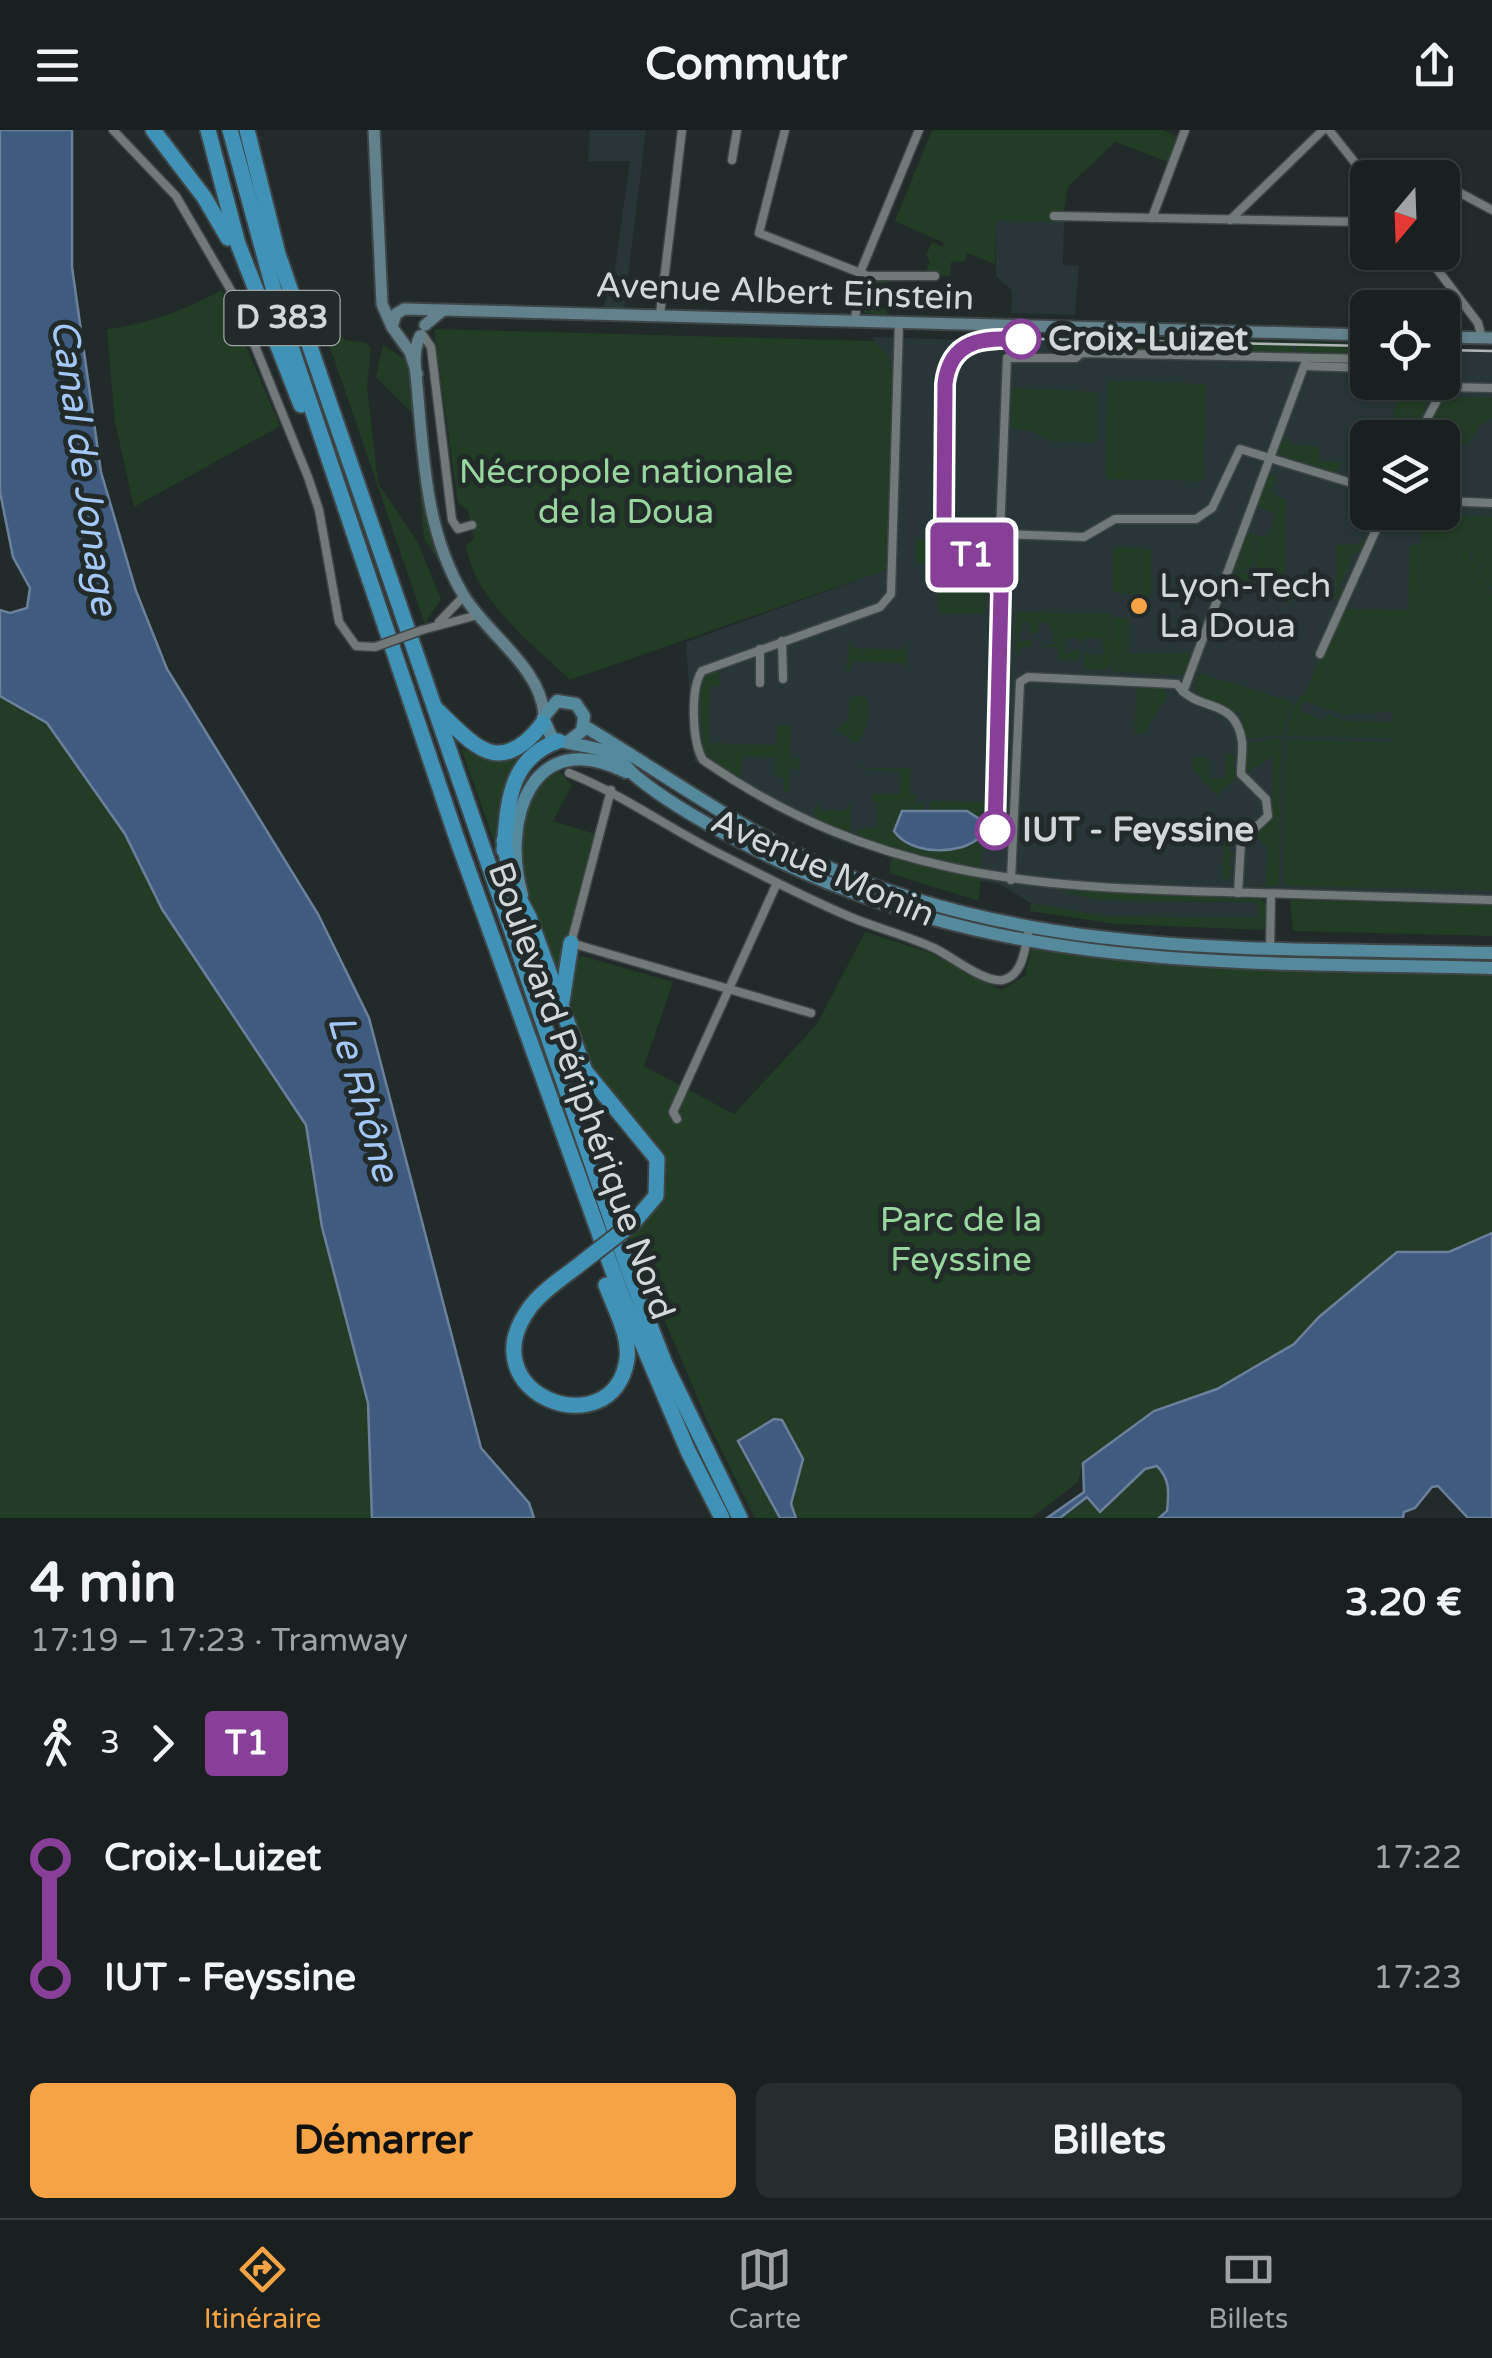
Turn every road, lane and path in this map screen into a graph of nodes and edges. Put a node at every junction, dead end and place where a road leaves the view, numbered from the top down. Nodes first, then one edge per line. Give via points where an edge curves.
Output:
1 (114, 130) edge
2 (154, 130) edge
3 (208, 130) edge
4 (230, 130) edge
5 (247, 130) edge
6 (374, 130) edge
7 (682, 130) edge
8 (737, 130) edge
9 (785, 130) edge
10 (919, 130) edge
11 (1185, 130) edge
12 (1326, 130) edge
13 (732, 160) dead end
14 (1351, 160) edge
15 (1460, 193) edge
16 (1492, 210) edge
17 (1054, 216) dead end
18 (1152, 218) junction
19 (1230, 220) junction
20 (1350, 222) edge
21 (1438, 270) edge
22 (860, 273) junction
23 (936, 276) dead end
24 (252, 280) junction
25 (381, 289) junction
26 (409, 309) junction
27 (442, 311) junction
28 (660, 314) junction
29 (855, 321) junction
30 (899, 322) junction
31 (396, 332) junction
32 (422, 332) junction
33 (1350, 335) edge
34 (1460, 337) edge
35 (1487, 338) edge
36 (1350, 360) edge
37 (1306, 362) junction
38 (1350, 366) edge
39 (416, 374) junction
40 (1460, 387) edge
41 (1492, 388) edge
42 (1270, 457) junction
43 (1350, 482) edge
44 (1460, 501) edge
45 (1492, 502) edge
46 (345, 503) junction
47 (472, 525) dead end
48 (1376, 530) edge
49 (464, 596) junction
50 (478, 615) junction
51 (436, 625) junction
52 (782, 641) junction
53 (760, 649) junction
54 (1320, 654) dead end
55 (530, 678) junction
56 (783, 679) dead end
57 (760, 683) dead end
58 (1182, 692) junction
59 (562, 700) junction
60 (434, 707) junction
61 (544, 718) junction
62 (584, 726) junction
63 (564, 741) junction
64 (569, 773) dead end
65 (637, 777) junction
66 (610, 790) junction
67 (504, 841) junction
68 (1011, 880) junction
69 (777, 883) junction
70 (1238, 892) junction
71 (499, 894) junction
72 (1271, 894) junction
73 (1492, 900) edge
74 (528, 916) junction
75 (1027, 936) junction
76 (571, 942) junction
77 (1492, 953) edge
78 (1270, 954) junction
79 (1492, 968) edge
80 (729, 989) junction
81 (561, 1005) junction
82 (811, 1013) dead end
83 (677, 1119) dead end
84 (592, 1219) junction
85 (722, 1518) edge
86 (740, 1518) edge

1 - 51 street, bridge via 176,196 236,299 319,510 339,622 356,646 375,647
2 - 24 highway via 216,215
3 - 24 highway
4 - 46 highway, D 383 via 262,257
5 - 60 highway, D 383 via 278,254
6 - 25 street
7 - 28 street
8 - 13 street
9 - 22 street via 760,233
10 - 22 street
11 - 18 street
12 - 14 street
12 - 19 street
15 - 16 street
17 - 18 street
18 - 19 street
19 - 20 street
21 - 35 street
22 - 23 street
22 - 29 street
24 - 46 highway via 334,490
25 - 26 street via 390,304
25 - 31 street
26 - 27 street, Avenue Albert Einstein
26 - 31 street via 396,314
26 - 32 street
27 - 28 street, Avenue Albert Einstein
27 - 32 street
28 - 29 street, Avenue Albert Einstein
29 - 30 street, Avenue Albert Einstein
30 - 33 street, Avenue Albert Einstein
30 - 52 street via 891,594 880,607
31 - 32 street via 410,341
31 - 39 street
32 - 39 street
32 - 47 street via 431,347 452,520 458,528
34 - 35 street
36 - 37 street
37 - 38 street
37 - 42 street
37 - 42 street via 1081,353 1008,358 1000,534 1084,537 1115,520 1189,521 1212,508 1240,449
39 - 49 street via 429,501
40 - 41 street
42 - 43 street
42 - 58 street
44 - 45 street
46 - 84 highway, Boulevard Périphérique Nord / D 383
48 - 54 street
49 - 50 street
49 - 51 street
50 - 51 street
50 - 55 street
52 - 53 street
52 - 56 street
53 - 57 street
53 - 68 street via 698,677 703,760 836,833 923,863
55 - 59 street
55 - 61 street
58 - 68 street via 1177,684 1028,677 1017,686
58 - 70 street via 1234,717 1241,774 1266,798 1268,816 1242,841
59 - 61 main road
59 - 62 main road via 580,707
60 - 61 highway via 466,742 488,752 519,748
60 - 71 highway, Boulevard Périphérique Nord
61 - 63 main road
62 - 63 main road
62 - 75 main road via 724,815 818,862
63 - 65 main road via 616,757
63 - 67 highway via 531,754 520,769
64 - 66 street, Avenue Monin
65 - 74 main road via 587,758 557,764 535,779 520,806 516,835
65 - 75 main road via 810,875 908,913
66 - 69 street, Avenue Monin
66 - 76 street
67 - 71 highway
67 - 74 highway via 512,885
68 - 70 street via 1113,891
69 - 75 street, Avenue Monin via 998,980 1014,974
69 - 80 street
70 - 72 street
71 - 86 highway, Boulevard Périphérique Nord via 631,1278
72 - 73 street
72 - 78 street
74 - 81 highway
75 - 78 main road via 1135,958
76 - 80 street
76 - 81 highway
77 - 78 main road
78 - 79 main road
80 - 82 street
80 - 83 street via 673,1112
81 - 84 highway, bridge via 590,1080 657,1159 656,1196 633,1223 584,1261 531,1306 514,1346 527,1386 563,1406 603,1396 627,1359 625,1338 591,1238
84 - 85 highway, Boulevard Périphérique Nord

